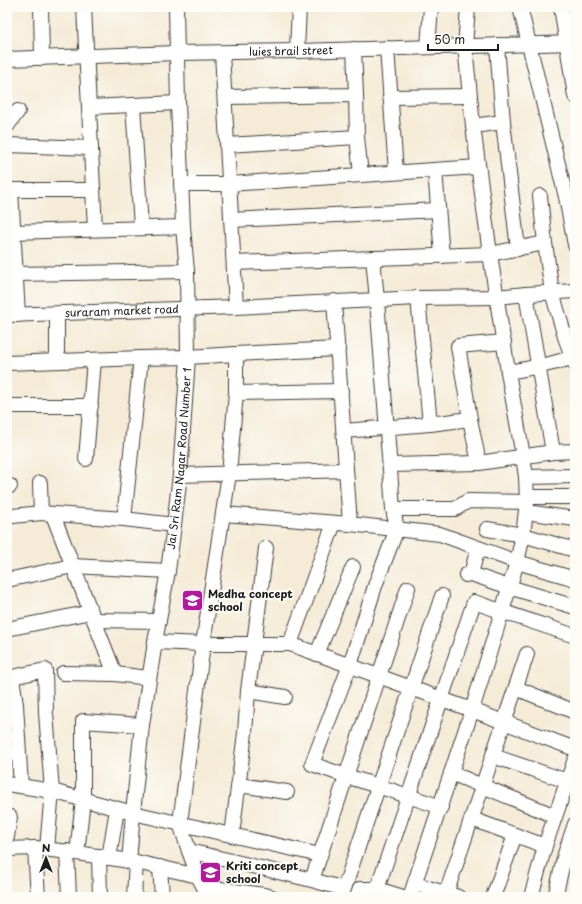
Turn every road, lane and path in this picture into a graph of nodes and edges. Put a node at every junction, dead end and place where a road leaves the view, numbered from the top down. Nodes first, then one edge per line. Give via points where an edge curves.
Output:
1 (41, 7) edge
2 (84, 7) edge
3 (176, 7) edge
4 (299, 7) edge
5 (432, 7) edge
6 (468, 7) edge
7 (520, 7) edge
8 (561, 7) edge
9 (571, 43) edge
10 (529, 44) junction
11 (497, 45) junction
12 (465, 46) junction
13 (428, 47) junction
14 (387, 48) junction
15 (354, 49) junction
16 (297, 51) junction
17 (177, 53) junction
18 (222, 53) junction
19 (86, 56) junction
20 (7, 58) edge
21 (42, 58) junction
22 (356, 96) junction
23 (470, 96) junction
24 (575, 96) edge
25 (224, 97) junction
26 (390, 97) junction
27 (178, 103) junction
28 (133, 105) junction
29 (89, 107) junction
30 (7, 111) edge
31 (503, 122) junction
32 (7, 126) edge
33 (473, 126) junction
34 (357, 137) junction
35 (7, 145) edge
36 (227, 145) junction
37 (91, 148) junction
38 (478, 167) junction
39 (435, 170) junction
40 (396, 172) junction
41 (361, 175) junction
42 (181, 184) junction
43 (230, 184) junction
44 (9, 190) edge
45 (93, 190) junction
46 (540, 196) dead end
47 (438, 210) junction
48 (231, 220) junction
49 (183, 227) junction
50 (141, 228) junction
51 (95, 229) junction
52 (13, 232) junction
53 (545, 244) junction
54 (575, 245) edge
55 (518, 249) junction
56 (490, 254) junction
57 (442, 256) junction
58 (373, 258) junction
59 (234, 263) junction
60 (187, 271) junction
61 (16, 274) junction
62 (552, 292) junction
63 (575, 292) edge
64 (526, 294) junction
65 (497, 297) junction
66 (418, 298) junction
67 (377, 300) junction
68 (334, 301) junction
69 (236, 307) junction
70 (187, 309) junction
71 (57, 314) junction
72 (12, 315) edge
73 (570, 336) edge
74 (504, 342) junction
75 (338, 349) junction
76 (236, 354) junction
77 (141, 358) junction
78 (188, 358) junction
79 (94, 360) junction
80 (57, 361) junction
81 (574, 361) edge
82 (7, 363) edge
83 (539, 366) junction
84 (508, 372) junction
85 (341, 392) junction
86 (236, 393) junction
87 (7, 406) edge
88 (91, 406) junction
89 (470, 419) junction
90 (430, 424) junction
91 (387, 428) junction
92 (344, 431) junction
93 (575, 451) edge
94 (553, 452) junction
95 (523, 456) junction
96 (86, 460) dead end
97 (479, 463) junction
98 (390, 465) junction
99 (346, 470) junction
100 (229, 474) junction
101 (180, 475) junction
102 (575, 476) edge
103 (526, 477) junction
104 (40, 483) dead end
105 (575, 497) edge
106 (526, 504) junction
107 (394, 509) junction
108 (47, 514) junction
109 (223, 514) junction
110 (7, 518) edge
111 (124, 519) junction
112 (575, 519) edge
113 (334, 523) junction
114 (350, 524) junction
115 (174, 525) junction
116 (397, 529) junction
117 (487, 529) dead end
118 (523, 535) junction
119 (266, 548) dead end
120 (478, 548) junction
121 (575, 550) edge
122 (517, 562) junction
123 (73, 566) junction
124 (353, 567) dead end
125 (168, 571) junction
126 (575, 579) edge
127 (7, 580) edge
128 (509, 587) junction
129 (408, 588) dead end
130 (442, 596) dead end
131 (575, 607) edge
132 (502, 612) junction
133 (92, 616) junction
134 (159, 621) junction
135 (7, 629) edge
136 (575, 636) edge
137 (155, 642) junction
138 (203, 644) junction
139 (254, 644) junction
140 (290, 644) junction
141 (317, 654) junction
142 (527, 654) dead end
143 (350, 665) junction
144 (63, 673) dead end
145 (115, 674) junction
146 (379, 676) junction
147 (10, 678) edge
148 (149, 678) junction
149 (411, 688) junction
150 (516, 688) junction
151 (248, 691) junction
152 (285, 697) dead end
153 (441, 698) junction
154 (472, 710) junction
155 (575, 712) edge
156 (504, 722) junction
157 (142, 725) junction
158 (575, 749) edge
159 (493, 756) junction
160 (575, 759) edge
161 (451, 773) junction
162 (346, 776) junction
163 (567, 781) junction
164 (14, 785) edge
165 (238, 785) junction
166 (378, 786) junction
167 (483, 786) junction
168 (52, 791) junction
169 (287, 792) dead end
170 (408, 796) junction
171 (83, 800) junction
172 (441, 807) junction
173 (117, 809) junction
174 (133, 813) junction
175 (555, 816) junction
176 (10, 817) dead end
177 (472, 818) junction
178 (180, 823) junction
179 (575, 824) edge
180 (232, 835) junction
181 (515, 835) junction
182 (7, 837) edge
183 (545, 846) junction
184 (41, 848) junction
185 (7, 849) edge
186 (189, 851) junction
187 (72, 852) junction
188 (320, 855) junction
189 (104, 857) junction
190 (133, 862) junction
191 (160, 868) junction
192 (312, 880) junction
193 (415, 884) junction
194 (204, 887) edge
195 (376, 889) junction
196 (427, 893) edge
197 (452, 895) edge
198 (394, 896) edge
199 (38, 897) edge
200 (69, 897) edge
201 (100, 897) edge
202 (134, 897) edge
203 (162, 897) edge
204 (272, 897) edge
205 (357, 897) edge
206 (410, 897) edge
207 (493, 897) edge
208 (531, 897) edge
209 (555, 897) edge

1 - 21 street
2 - 19 street
3 - 17 street, Jai Sri Ram Nagar Road Number 1
4 - 16 street
5 - 13 street
6 - 12 street
7 - 10 street
8 - 9 street
9 - 10 street, luies brail street
9 - 24 street
10 - 11 street, luies brail street
10 - 54 street
11 - 12 street, luies brail street
11 - 31 street
12 - 13 street, luies brail street
12 - 23 street
13 - 14 street, luies brail street
14 - 15 street, luies brail street
14 - 26 street
15 - 16 street, luies brail street
15 - 22 street
16 - 18 street, luies brail street
17 - 18 street, luies brail street
17 - 19 street, luies brail street
17 - 27 street, Jai Sri Ram Nagar Road Number 1
18 - 25 street
19 - 21 street, luies brail street
19 - 29 street
20 - 21 street, luies brail street
22 - 25 street
22 - 34 street
23 - 26 street
23 - 33 street
25 - 36 street
26 - 40 street
27 - 28 street
27 - 42 street, Jai Sri Ram Nagar Road Number 1
28 - 29 street
28 - 50 street
29 - 37 street
30 - 32 street via 18,112
31 - 33 street
31 - 55 street
33 - 38 street
34 - 36 street
34 - 41 street
35 - 37 street
36 - 43 street
37 - 45 street
38 - 39 street
38 - 56 street
39 - 40 street
39 - 47 street
40 - 41 street
41 - 43 street
42 - 43 street
42 - 49 street, Jai Sri Ram Nagar Road Number 1
43 - 48 street
44 - 45 street
44 - 52 street
45 - 51 street
46 - 53 street
47 - 48 street
47 - 57 street
48 - 59 street
49 - 50 street
49 - 60 street, Jai Sri Ram Nagar Road Number 1
50 - 51 street
51 - 52 street
52 - 61 street
53 - 55 street
53 - 62 street
55 - 56 street
56 - 57 street
56 - 65 street
57 - 58 street
58 - 59 street
58 - 67 street
59 - 69 street
60 - 61 street
60 - 70 street, Jai Sri Ram Nagar Road Number 1
61 - 72 street
62 - 63 street, suraram market road
62 - 64 street, suraram market road
62 - 73 street
64 - 65 street, suraram market road
64 - 83 street
65 - 66 street, suraram market road
65 - 74 street
66 - 67 street, suraram market road
66 - 90 street
67 - 68 street, suraram market road
67 - 91 street
68 - 69 street, suraram market road
68 - 75 street
69 - 70 street, suraram market road
70 - 71 street, suraram market road
70 - 78 street, Jai Sri Ram Nagar Road Number 1
71 - 72 street, suraram market road
71 - 80 street
73 - 81 street
74 - 84 street
74 - 89 street via 458,346
75 - 76 street
75 - 85 street
76 - 78 street
76 - 86 street
77 - 78 street
77 - 79 street
77 - 111 street
78 - 101 street, Jai Sri Ram Nagar Road Number 1
79 - 80 street
79 - 88 street
80 - 82 street
81 - 83 street via 565,360
83 - 84 street
83 - 94 street
84 - 95 street
85 - 86 street
85 - 92 street
86 - 100 street
87 - 88 street
88 - 96 street
89 - 90 street
89 - 97 street
90 - 91 street
91 - 92 street
91 - 98 street
92 - 99 street
93 - 94 street
94 - 95 street
95 - 97 street
95 - 103 street
97 - 98 street
98 - 107 street
99 - 100 street
99 - 114 street
100 - 101 street
100 - 109 street
101 - 115 street, Jai Sri Ram Nagar Road Number 1
102 - 103 street
103 - 106 street
104 - 108 street
105 - 106 street
106 - 107 street via 468,501 455,509
106 - 112 street
106 - 118 street
107 - 116 street
108 - 110 street
108 - 111 street
108 - 123 street
109 - 113 street
109 - 138 street
111 - 115 street
113 - 114 street
113 - 140 street
114 - 116 street
115 - 125 street, Jai Sri Ram Nagar Road Number 1
116 - 120 street via 440,534
116 - 143 street via 376,583
117 - 118 street
118 - 121 street
118 - 122 street
119 - 139 street
120 - 122 street
120 - 128 street via 468,574
122 - 126 street
122 - 128 street
123 - 125 street
123 - 127 street
123 - 133 street
124 - 141 street
125 - 134 street, Jai Sri Ram Nagar Road Number 1
128 - 131 street
128 - 132 street
129 - 146 street
130 - 149 street
132 - 136 street
132 - 153 street via 474,602
132 - 154 street
133 - 134 street
133 - 135 street
133 - 145 street
134 - 137 street, Jai Sri Ram Nagar Road Number 1
137 - 138 street
137 - 148 street, Jai Sri Ram Nagar Road Number 1
138 - 139 street
138 - 178 street
139 - 140 street
139 - 151 street
140 - 141 street
141 - 143 street
142 - 150 street
143 - 146 street
143 - 162 street via 312,764
144 - 145 street
145 - 148 street
146 - 149 street
146 - 162 street
147 - 164 street via 16,705
147 - 168 street via 46,670 46,713
148 - 157 street, Jai Sri Ram Nagar Road Number 1
149 - 153 street
149 - 166 street
150 - 155 street
150 - 156 street
151 - 152 street
151 - 165 street
153 - 154 street
153 - 170 street
154 - 156 street
154 - 161 street
156 - 158 street
156 - 159 street
157 - 171 street via 83,721
157 - 174 street, Jai Sri Ram Nagar Road Number 1
159 - 163 street
159 - 167 street
160 - 163 street
161 - 167 street
161 - 172 street
162 - 166 street
162 - 188 street
163 - 175 street
164 - 168 street
165 - 169 street
165 - 180 street
166 - 170 street
166 - 192 street via 344,889
167 - 175 street
167 - 177 street
168 - 171 street
168 - 184 street
170 - 172 street
170 - 195 street
171 - 173 street
171 - 187 street
172 - 193 street
173 - 174 street
173 - 189 street
174 - 178 street
174 - 190 street, Jai Sri Ram Nagar Road Number 1
175 - 183 street
176 - 182 street
177 - 181 street
177 - 197 street
178 - 180 street
178 - 186 street
179 - 209 street
180 - 188 street
181 - 183 street
181 - 207 street
183 - 208 street
184 - 185 street
184 - 187 street
184 - 199 street
186 - 192 street
186 - 194 street
187 - 189 street
187 - 200 street
188 - 192 street
189 - 190 street
189 - 201 street
190 - 191 street
190 - 202 street, Jai Sri Ram Nagar Road Number 1
191 - 194 street
191 - 203 street
193 - 196 street
193 - 206 street
194 - 204 street
195 - 198 street
195 - 205 street via 360,889
196 - 197 street

